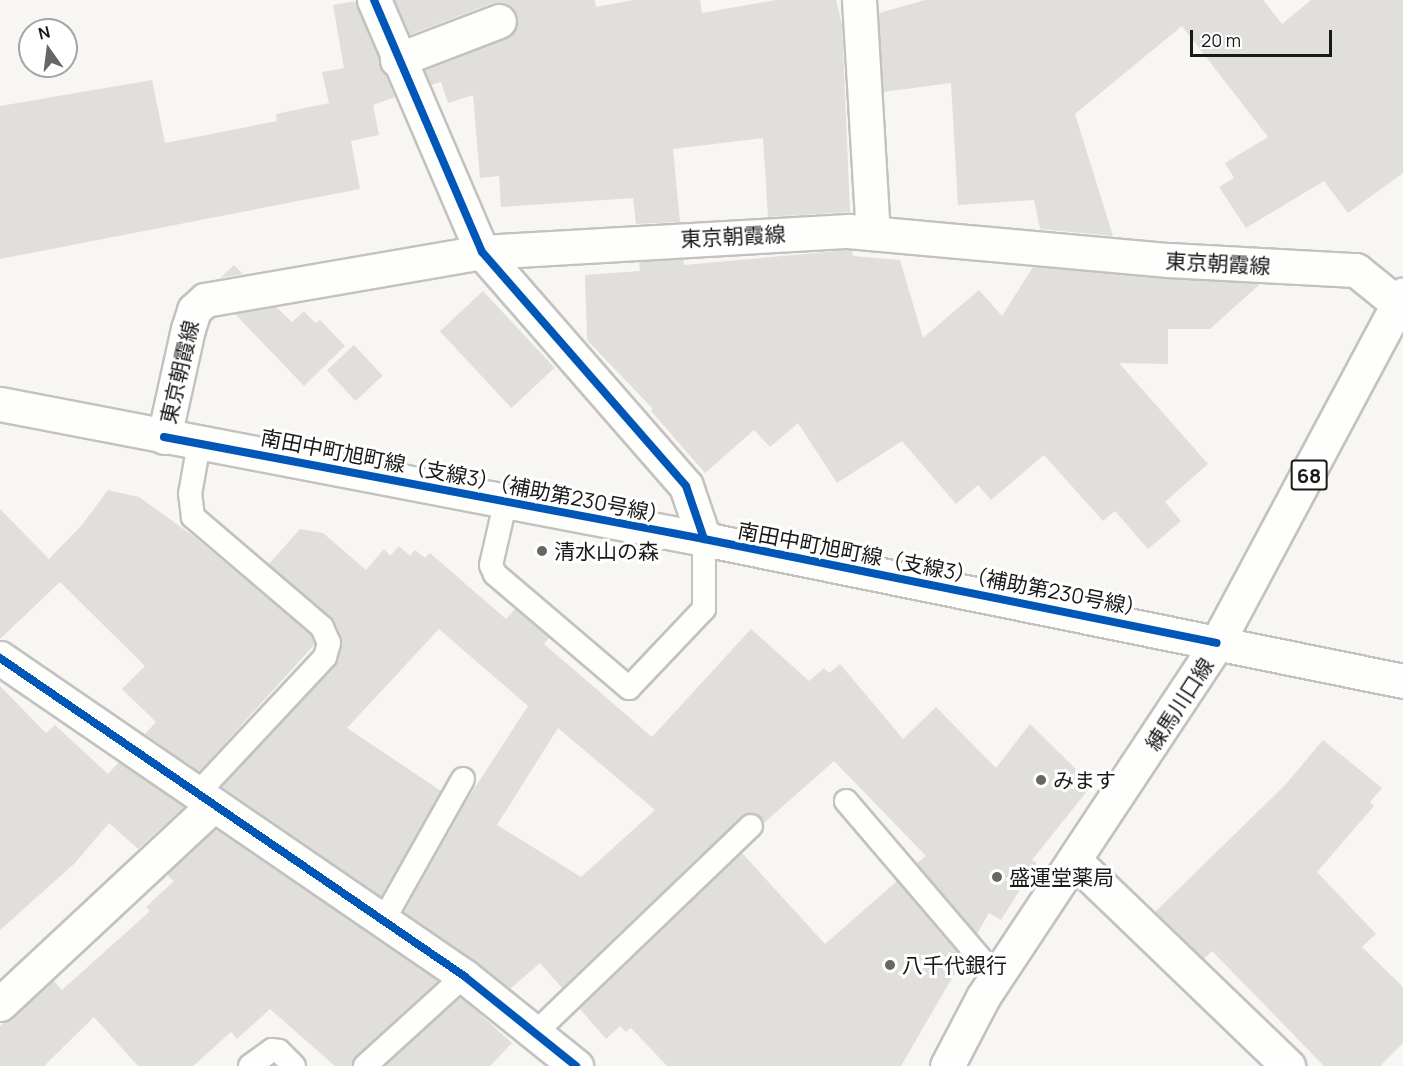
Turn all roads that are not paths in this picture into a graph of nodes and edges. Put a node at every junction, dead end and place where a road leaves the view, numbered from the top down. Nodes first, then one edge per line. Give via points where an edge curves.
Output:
1 (374, 0) edge
2 (859, 0) edge
3 (499, 21) dead end
4 (397, 60) junction
5 (873, 233) junction
6 (482, 252) junction
7 (1401, 302) edge
8 (0, 404) edge
9 (164, 437) junction
10 (199, 444) junction
11 (505, 504) junction
12 (704, 539) junction
13 (1217, 643) junction
14 (5, 669) edge
15 (1403, 681) edge
16 (463, 779) dead end
17 (204, 800) junction
18 (846, 801) dead end
19 (751, 826) dead end
20 (1075, 861) junction
21 (383, 921) junction
22 (464, 976) junction
23 (997, 978) junction
24 (0, 1004) edge
25 (535, 1033) junction
26 (250, 1066) edge
27 (294, 1066) edge
28 (365, 1066) edge
29 (576, 1066) edge
30 (947, 1066) edge
31 (1288, 1066) edge

1 - 4 main road
2 - 5 main road
3 - 4 main road
4 - 6 main road
5 - 6 main road, 東京朝霞線 via 700,237
5 - 7 main road, 東京朝霞線 via 1169,260 1356,270
6 - 9 main road, 東京朝霞線 via 403,262 205,300 194,310 188,329
6 - 12 main road via 686,486
7 - 13 main road, 練馬川口線 / 68
8 - 9 main road, 南田中町旭町線（支線3）（補助第230号線）
9 - 10 main road, 南田中町旭町線（支線3）（補助第230号線）
10 - 11 main road, 南田中町旭町線（支線3）（補助第230号線）
10 - 17 lane via 190,494 192,517 322,627 329,643 325,657
11 - 12 main road, 南田中町旭町線（支線3）（補助第230号線）
11 - 12 lane via 491,565 495,574 629,688 704,609
12 - 13 main road, 南田中町旭町線（支線3）（補助第230号線）
13 - 15 main road, 南田中町旭町線（支線3）（補助第230号線）
13 - 20 main road, 練馬川口線 / 68
14 - 17 main road
16 - 21 lane
17 - 21 main road
17 - 24 main road
18 - 23 lane
19 - 25 lane
20 - 23 main road, 練馬川口線 / 68
20 - 31 main road
21 - 22 main road
22 - 25 main road
22 - 28 lane
23 - 30 main road, 練馬川口線 / 68
25 - 29 main road
26 - 27 lane via 272,1050 279,1051

